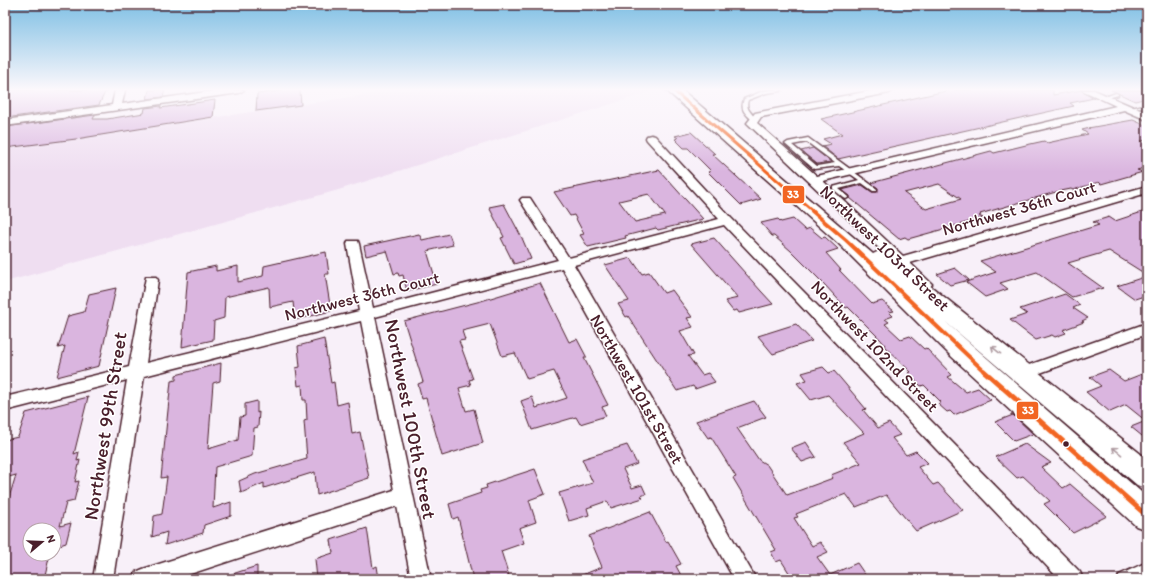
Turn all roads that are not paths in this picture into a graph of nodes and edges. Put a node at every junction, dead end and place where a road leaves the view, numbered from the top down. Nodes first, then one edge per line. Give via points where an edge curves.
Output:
1 (48, 117) edge
2 (709, 117) edge
3 (712, 117) edge
4 (756, 117) edge
5 (1088, 117) edge
6 (5, 123) edge
7 (651, 138) dead end
8 (840, 164) junction
9 (851, 172) junction
10 (815, 180) junction
11 (864, 181) junction
12 (874, 190) dead end
13 (1147, 190) edge
14 (846, 197) dead end
15 (526, 200) dead end
16 (727, 221) junction
17 (353, 244) dead end
18 (901, 261) junction
19 (566, 263) junction
20 (151, 280) dead end
21 (368, 314) junction
22 (955, 316) junction
23 (1147, 328) edge
24 (136, 371) junction
25 (1024, 373) junction
26 (997, 383) junction
27 (5, 404) edge
28 (1147, 476) edge
29 (405, 495) junction
30 (1147, 516) edge
31 (1147, 567) edge
32 (103, 579) edge
33 (143, 579) edge
34 (420, 579) edge
35 (746, 579) edge
36 (1073, 579) edge
37 (1123, 579) edge

1 - 6 street
2 - 26 main road, Northwest 103rd Street via 846,240
3 - 22 main road, Northwest 103rd Street
4 - 10 street, Northwest 103rd Street via 752,123
5 - 9 street
7 - 16 street, Northwest 102nd Street
8 - 8 lane via 808,140 788,144 816,168
8 - 9 lane
9 - 10 street
9 - 11 lane
10 - 18 street, Northwest 103rd Street
11 - 12 lane
11 - 14 lane via 835,188
13 - 18 street, Northwest 36th Court
15 - 19 street, Northwest 101st Street
16 - 19 street, Northwest 36th Court
16 - 36 street, Northwest 102nd Street
17 - 21 street, Northwest 100th Street
18 - 22 street, Northwest 103rd Street
19 - 21 street, Northwest 36th Court
19 - 35 street, Northwest 101st Street
20 - 24 street, Northwest 99th Street
21 - 24 street, Northwest 36th Court
21 - 29 street, Northwest 100th Street
25 -> 22 main road, Northwest 103rd Street
23 - 25 street
24 - 27 street, Northwest 36th Court
24 - 32 street, Northwest 99th Street
25 - 26 street
28 -> 25 main road, Northwest 103rd Street
26 - 30 main road, Northwest 103rd Street
29 - 33 street
29 - 34 street, Northwest 100th Street
31 - 37 lane

